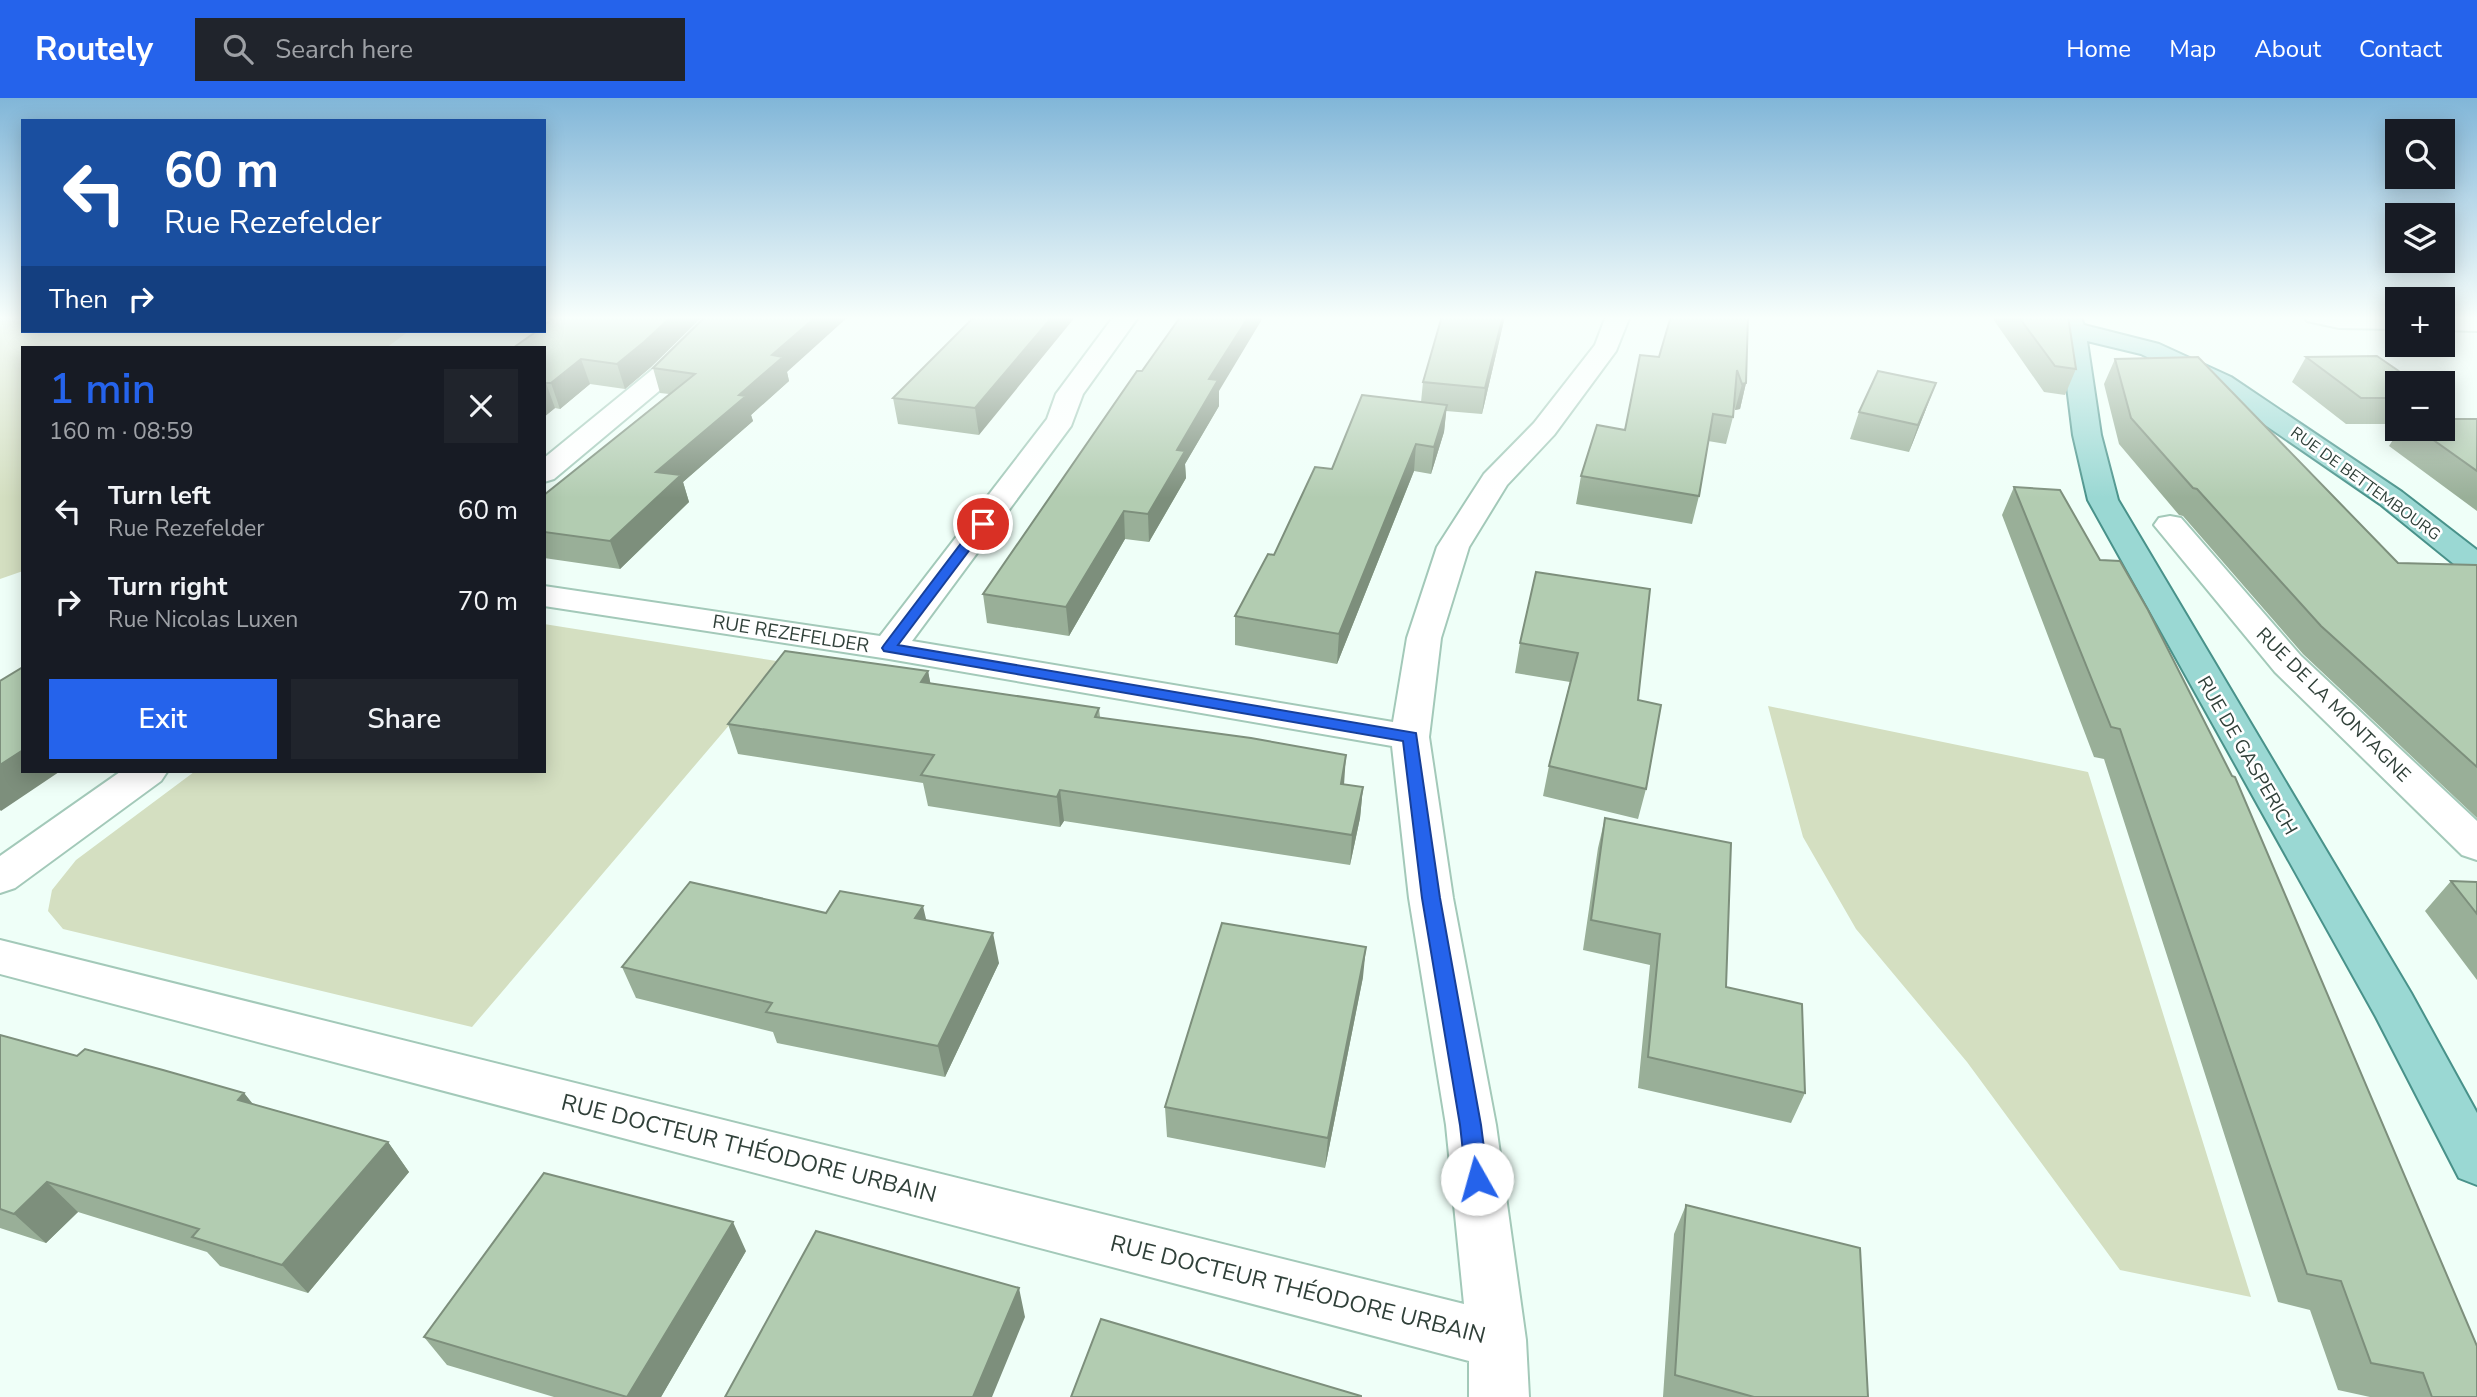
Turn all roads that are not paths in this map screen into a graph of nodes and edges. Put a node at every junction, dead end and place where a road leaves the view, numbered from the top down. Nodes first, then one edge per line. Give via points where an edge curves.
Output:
1 (660, 377) edge
2 (1083, 377) edge
3 (1584, 377) edge
4 (2079, 377) edge
5 (2208, 377) edge
6 (546, 471) edge
7 (2171, 525) dead end
8 (2477, 566) edge
9 (546, 596) edge
10 (889, 648) junction
11 (1410, 737) junction
12 (146, 773) edge
13 (2477, 845) edge
14 (0, 877) edge
15 (0, 957) edge
16 (2477, 1162) edge
17 (1497, 1340) junction
18 (1499, 1397) edge

1 - 6 street
2 - 10 street via 1070,394 1061,420
3 - 11 street via 1544,429 1495,480 1453,547 1424,638
4 - 16 main road, RUE DE GASPERICH via 2103,500 2393,1006
5 - 8 main road, RUE DE BETTEMBOURG via 2390,498
7 - 13 street, RUE DE LA MONTAGNE via 2288,664
9 - 10 street, RUE REZEFELDER
10 - 11 street, RUE REZEFELDER
11 - 17 street via 1431,898 1471,1125
12 - 14 street
15 - 17 street, RUE DOCTEUR THÉODORE URBAIN
17 - 18 street

